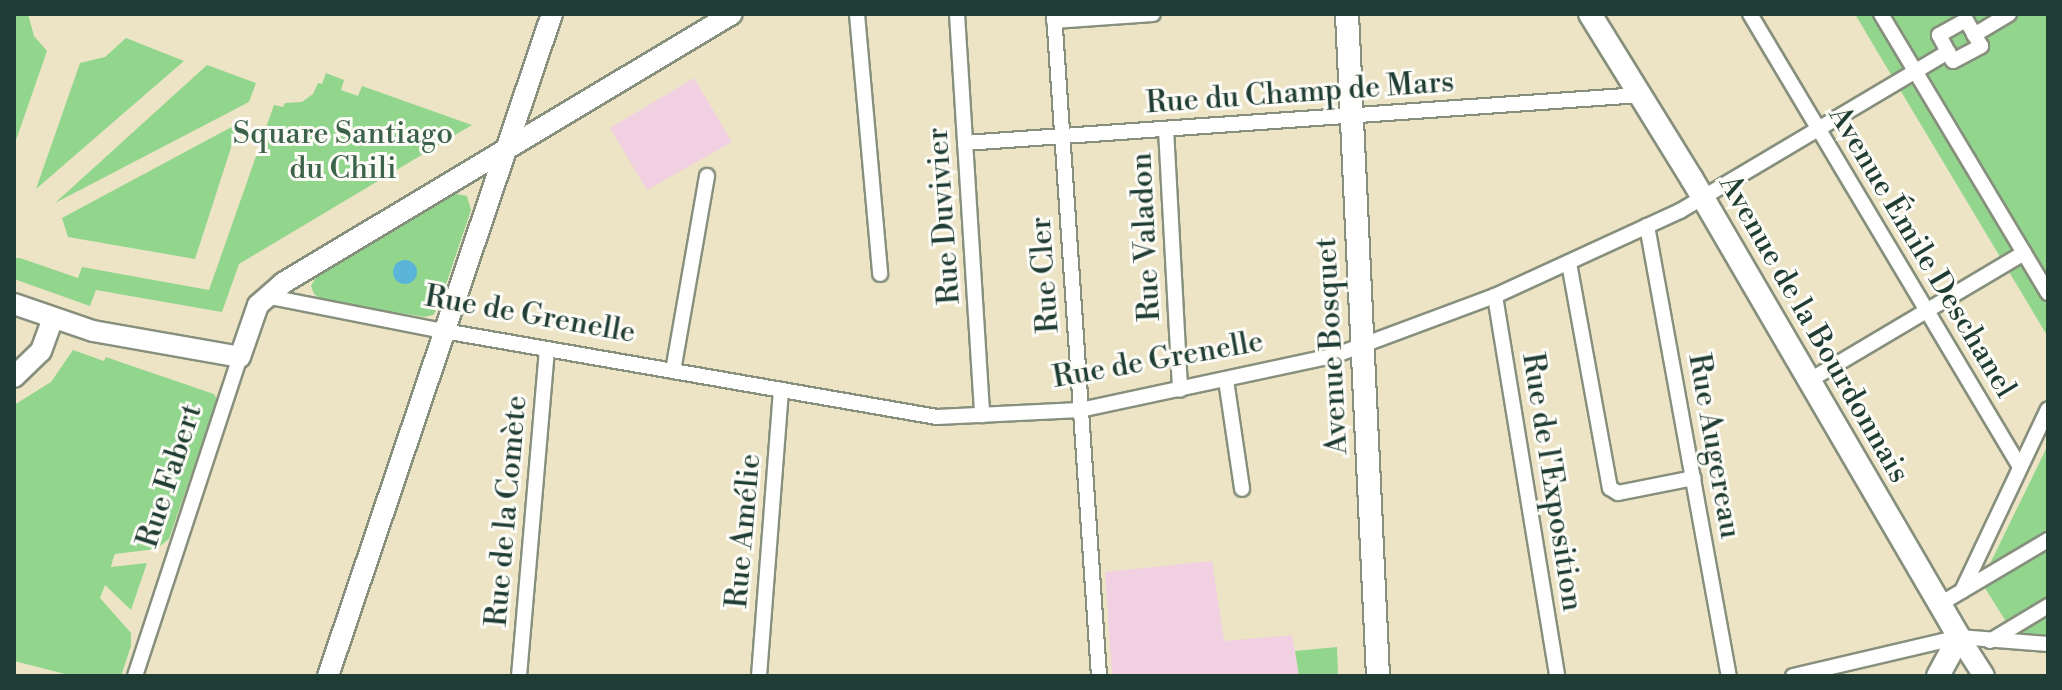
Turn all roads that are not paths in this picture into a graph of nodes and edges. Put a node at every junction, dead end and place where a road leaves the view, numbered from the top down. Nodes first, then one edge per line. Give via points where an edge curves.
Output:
1 (552, 14) edge
2 (732, 14) edge
3 (857, 14) edge
4 (957, 14) edge
5 (1153, 14) edge
6 (1347, 14) edge
7 (1590, 14) edge
8 (1743, 14) edge
9 (1753, 14) edge
10 (1881, 14) edge
11 (2009, 14) edge
12 (1054, 17) edge
13 (1974, 35) junction
14 (1948, 52) junction
15 (1916, 72) junction
16 (1639, 95) junction
17 (1804, 104) junction
18 (1352, 115) junction
19 (1819, 128) junction
20 (1166, 129) junction
21 (1063, 136) junction
22 (965, 143) junction
23 (505, 149) junction
24 (707, 176) dead end
25 (1703, 199) junction
26 (1647, 226) junction
27 (2024, 253) junction
28 (1569, 263) junction
29 (880, 274) dead end
30 (2048, 293) edge
31 (265, 296) junction
32 (1495, 296) junction
33 (14, 304) edge
34 (1925, 311) junction
35 (53, 318) junction
36 (444, 331) junction
37 (1362, 347) junction
38 (547, 350) junction
39 (240, 357) junction
40 (673, 371) junction
41 (14, 377) edge
42 (1226, 380) junction
43 (1810, 380) junction
44 (781, 390) junction
45 (1180, 390) junction
46 (2048, 409) edge
47 (1080, 410) junction
48 (982, 415) junction
49 (2020, 467) junction
50 (1694, 478) junction
51 (1242, 489) dead end
52 (2048, 540) edge
53 (1962, 591) junction
54 (1940, 604) junction
55 (2048, 606) edge
56 (1959, 637) junction
57 (1989, 642) junction
58 (2048, 644) edge
59 (1557, 675) edge
60 (135, 676) edge
61 (328, 676) edge
62 (519, 676) edge
63 (759, 676) edge
64 (1099, 676) edge
65 (1378, 676) edge
66 (1729, 676) edge
67 (1793, 676) edge
68 (1938, 676) edge
69 (1984, 676) edge

1 - 23 main road
2 - 23 main road
3 - 29 street
4 - 22 street, Rue Duvivier
5 - 12 street
6 - 18 main road, Avenue Bosquet
7 - 16 main road, Avenue de la Bourdonnais
8 - 17 street, Avenue Émile Deschanel via 1799,107
9 - 17 street, Avenue Émile Deschanel
10 - 15 street
11 - 13 street
12 - 21 street, Rue Cler
13 - 14 street via 1981,46 1953,61
13 - 14 street via 1966,20 1939,35
14 - 15 street, Rue de Grenelle
15 - 19 street, Rue de Grenelle
15 - 27 street
16 - 18 street, Rue du Champ de Mars
16 - 25 main road, Avenue de la Bourdonnais
17 - 19 street, Avenue Émile Deschanel
18 - 20 street, Rue du Champ de Mars
18 - 37 main road, Avenue Bosquet
19 - 25 street, Rue de Grenelle
19 - 34 street, Avenue Émile Deschanel
20 - 21 street, Rue du Champ de Mars
20 - 45 street, Rue Valadon
21 - 22 street, Rue du Champ de Mars
21 - 47 street, Rue Cler
22 - 48 street, Rue Duvivier
23 - 31 main road
23 - 36 main road
24 - 40 street
25 - 26 street, Rue de Grenelle
25 - 43 main road, Avenue de la Bourdonnais
26 - 28 street, Rue de Grenelle
26 - 50 street, Rue Augereau
27 - 30 street
27 - 34 street
28 - 32 street, Rue de Grenelle
28 - 50 street via 1608,486 1618,493
31 - 36 street, Rue de Grenelle
31 - 39 main road, Rue Fabert
32 - 37 street, Rue de Grenelle
32 - 59 street, Rue de l'Exposition
33 - 35 main road
34 - 43 street
34 - 49 street, Avenue Émile Deschanel
35 - 39 main road via 93,331
35 - 41 main road via 41,351
36 - 38 street, Rue de Grenelle
36 - 61 main road
37 - 42 street, Rue de Grenelle
37 - 65 main road, Avenue Bosquet
38 - 40 street, Rue de Grenelle
38 - 62 street, Rue de la Comète
39 - 60 street, Rue Fabert
40 - 44 street, Rue de Grenelle
42 - 45 street, Rue de Grenelle
42 - 51 street
43 - 54 main road, Avenue de la Bourdonnais
44 - 48 street, Rue de Grenelle via 937,417
44 - 63 street, Rue Amélie
45 - 47 street, Rue de Grenelle
46 - 49 street
47 - 48 street, Rue de Grenelle
47 - 64 street, Rue Cler
49 - 53 street
50 - 66 street, Rue Augereau
52 - 53 street
53 - 54 street
54 - 56 main road, Avenue de la Bourdonnais
55 - 57 street
56 - 57 street
56 - 67 street
56 - 68 main road
56 - 69 main road, Avenue de la Bourdonnais
57 - 58 street

